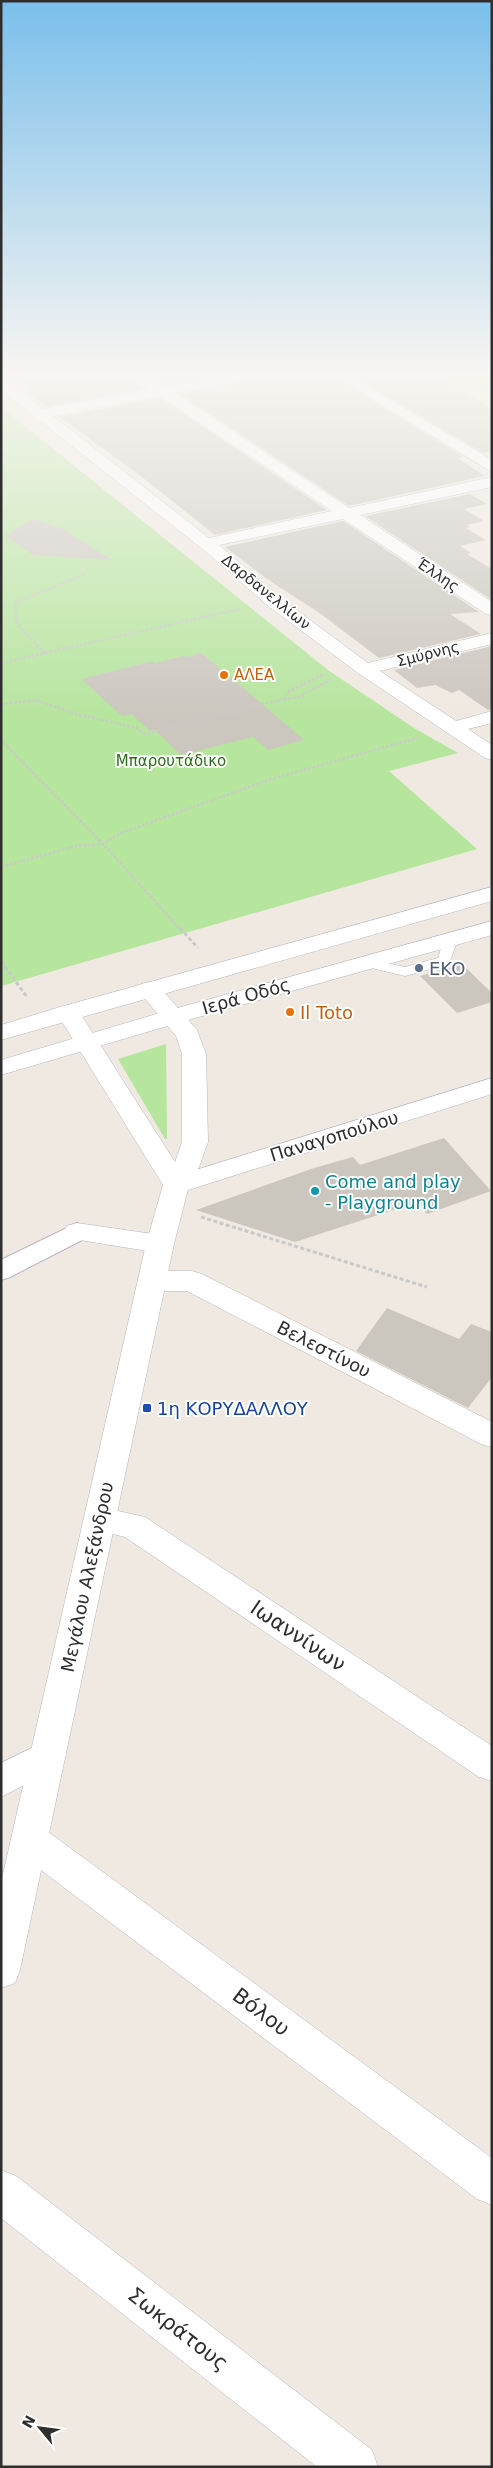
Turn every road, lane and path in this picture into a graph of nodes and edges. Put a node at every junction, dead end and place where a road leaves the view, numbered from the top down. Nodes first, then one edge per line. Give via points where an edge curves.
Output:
1 (137, 488) edge
2 (309, 488) edge
3 (463, 488) edge
4 (347, 513) junction
5 (206, 543) junction
6 (88, 568) dead end
7 (273, 601) junction
8 (492, 610) edge
9 (492, 638) edge
10 (44, 653) junction
11 (1, 663) edge
12 (365, 669) junction
13 (326, 673) dead end
14 (333, 679) dead end
15 (284, 699) junction
16 (1, 704) edge
17 (492, 717) edge
18 (455, 727) junction
19 (425, 735) dead end
20 (1, 740) edge
21 (492, 754) edge
22 (103, 844) junction
23 (1, 867) edge
24 (492, 894) edge
25 (492, 928) edge
26 (195, 944) dead end
27 (1, 962) edge
28 (149, 990) junction
29 (31, 1002) dead end
30 (68, 1012) junction
31 (172, 1017) junction
32 (1, 1034) edge
33 (88, 1042) junction
34 (1, 1068) edge
35 (492, 1086) edge
36 (173, 1196) junction
37 (76, 1232) joint
38 (160, 1244) junction
39 (1, 1271) edge
40 (152, 1281) junction
41 (427, 1287) dead end
42 (492, 1436) edge
43 (100, 1519) junction
44 (48, 1755) junction
45 (492, 1766) edge
46 (1, 1781) edge
47 (30, 1840) junction
48 (1, 1970) edge
49 (492, 2184) edge
50 (1, 2191) edge
51 (355, 2467) edge

1 - 5 street, Δαρδανελλίων
2 - 4 street, Έλλης
3 - 4 street
4 - 5 street
4 - 8 street, Έλλης
5 - 7 street, Δαρδανελλίων
6 - 10 path via 85,574 15,603 17,624
7 - 10 path
7 - 12 street, Δαρδανελλίων
9 - 12 street, Σμύρνης
10 - 11 path
12 - 18 street, Δαρδανελλίων
13 - 15 path via 288,692
14 - 15 path via 299,697
15 - 16 path via 146,734 137,728 76,714 36,700
17 - 18 street
18 - 21 street, Δαρδανελλίων
19 - 22 path via 268,780 121,833
20 - 22 path
22 - 23 path via 76,846
22 - 26 path
24 - 28 street, Ιερά Οδός
25 - 31 street, Ιερά Οδός
27 - 29 path
28 - 30 street, Ιερά Οδός
28 - 31 street, Μεγάλου Αλεξάνδρου
30 - 32 street, Ιερά Οδός
30 - 33 street
31 - 33 street, Ιερά Οδός
31 - 36 street, Μεγάλου Αλεξάνδρου via 191,1041 194,1054 196,1124 195,1142
33 - 34 street, Ιερά Οδός
33 - 36 street
35 - 36 street, Παναγοπούλου
36 - 38 street, Μεγάλου Αλεξάνδρου
36 - 41 path
37 - 38 street
37 - 39 street
38 - 40 street, Μεγάλου Αλεξάνδρου
40 - 42 street, Βελεστίνου via 192,1281
40 - 43 street, Μεγάλου Αλεξάνδρου
43 - 44 street, Μεγάλου Αλεξάνδρου
43 - 45 street, Ιωαννίνων via 134,1526
44 - 46 street
44 - 47 street, Μεγάλου Αλεξάνδρου
47 - 48 street, Μεγάλου Αλεξάνδρου
47 - 49 street, Βόλου
50 - 51 street, Σωκράτους

